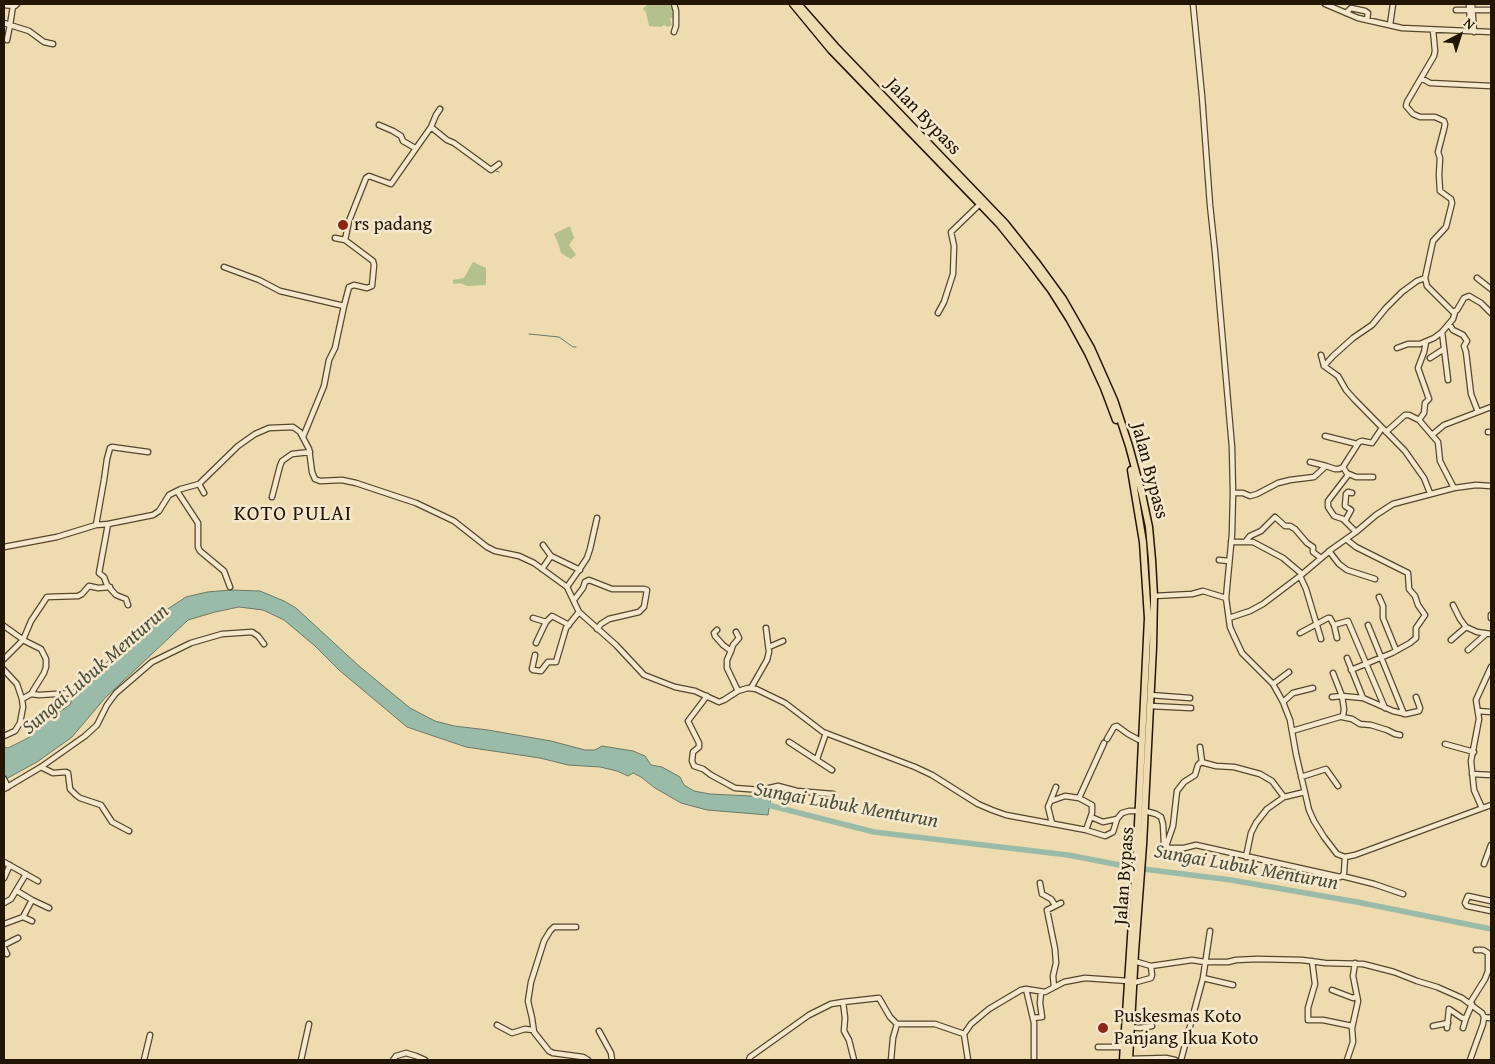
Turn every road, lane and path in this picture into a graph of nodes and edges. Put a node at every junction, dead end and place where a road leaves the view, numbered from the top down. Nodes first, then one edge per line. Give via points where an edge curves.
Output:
1 (674, 4) edge
2 (793, 4) edge
3 (798, 4) edge
4 (1193, 4) edge
5 (1325, 4) edge
6 (1393, 4) edge
7 (1471, 4) edge
8 (4, 5) edge
9 (15, 5) edge
10 (1456, 10) dead end
11 (1471, 10) junction
12 (1491, 10) edge
13 (1346, 13) junction
14 (1367, 20) junction
15 (4, 23) edge
16 (10, 25) junction
17 (1390, 25) junction
18 (1433, 30) junction
19 (674, 32) dead end
20 (1472, 32) junction
21 (1491, 32) edge
22 (7, 40) dead end
23 (53, 44) dead end
24 (1421, 78) junction
25 (1491, 86) edge
26 (440, 109) dead end
27 (379, 125) dead end
28 (431, 127) junction
29 (415, 148) junction
30 (499, 164) dead end
31 (952, 172) junction
32 (980, 204) junction
33 (336, 238) dead end
34 (344, 240) junction
35 (224, 267) dead end
36 (1425, 278) junction
37 (1477, 278) dead end
38 (1491, 289) edge
39 (344, 306) junction
40 (1455, 312) junction
41 (938, 313) dead end
42 (1491, 313) edge
43 (1449, 324) junction
44 (1442, 332) junction
45 (1426, 342) junction
46 (1397, 348) dead end
47 (1444, 348) junction
48 (1321, 355) dead end
49 (1430, 358) dead end
50 (1324, 366) junction
51 (1448, 380) dead end
52 (1491, 407) edge
53 (1478, 412) junction
54 (1419, 420) junction
55 (1382, 428) junction
56 (1386, 432) junction
57 (1432, 434) junction
58 (1325, 436) dead end
59 (304, 437) junction
60 (1357, 444) junction
61 (148, 452) dead end
62 (310, 452) junction
63 (1310, 462) dead end
64 (1326, 466) junction
65 (1343, 467) junction
66 (1348, 474) junction
67 (1373, 477) dead end
68 (199, 484) junction
69 (1491, 486) edge
70 (1454, 488) junction
71 (177, 491) junction
72 (204, 493) dead end
73 (1233, 493) junction
74 (1352, 493) dead end
75 (1430, 493) junction
76 (272, 497) dead end
77 (596, 518) dead end
78 (1345, 521) junction
79 (108, 524) junction
80 (96, 525) junction
81 (1356, 532) junction
82 (1346, 540) junction
83 (1246, 541) junction
84 (1231, 542) junction
85 (543, 545) dead end
86 (4, 547) edge
87 (1329, 552) junction
88 (551, 556) junction
89 (1321, 558) junction
90 (1219, 560) dead end
91 (1229, 562) junction
92 (542, 569) junction
93 (580, 570) junction
94 (1301, 575) junction
95 (1375, 579) dead end
96 (110, 587) junction
97 (230, 587) dead end
98 (567, 587) junction
99 (1154, 596) junction
100 (1379, 597) dead end
101 (1226, 598) junction
102 (574, 600) junction
103 (128, 605) dead end
104 (1453, 605) dead end
105 (580, 612) junction
106 (533, 618) dead end
107 (1229, 618) junction
108 (546, 622) junction
109 (1316, 624) junction
110 (569, 625) junction
111 (1334, 625) junction
112 (1368, 625) dead end
113 (4, 626) edge
114 (1466, 627) junction
115 (596, 628) junction
116 (766, 628) dead end
117 (717, 630) dead end
118 (736, 632) dead end
119 (1300, 633) dead end
120 (1489, 634) edge
121 (1337, 638) dead end
122 (1321, 639) dead end
123 (23, 640) junction
124 (1452, 640) dead end
125 (783, 641) dead end
126 (536, 643) dead end
127 (264, 644) dead end
128 (770, 647) junction
129 (1150, 647) junction
130 (1396, 650) junction
131 (1468, 650) dead end
132 (731, 651) junction
133 (535, 655) dead end
134 (1381, 657) junction
135 (1347, 658) dead end
136 (4, 659) edge
137 (1367, 663) junction
138 (1491, 667) edge
139 (4, 670) edge
140 (1351, 670) junction
141 (1288, 672) dead end
142 (1333, 673) dead end
143 (1273, 684) junction
144 (752, 688) junction
145 (1313, 688) dead end
146 (738, 691) junction
147 (72, 693) dead end
148 (32, 694) junction
149 (707, 696) junction
150 (1150, 696) junction
151 (1342, 696) junction
152 (1332, 697) dead end
153 (1416, 697) dead end
154 (1190, 698) dead end
155 (1362, 698) junction
156 (22, 699) junction
157 (1283, 702) junction
158 (1150, 706) junction
159 (1190, 708) dead end
160 (1385, 708) junction
161 (1478, 711) junction
162 (1491, 712) edge
163 (1404, 714) junction
164 (1342, 717) junction
165 (1292, 731) junction
166 (826, 733) junction
167 (1400, 735) dead end
168 (4, 736) edge
169 (1141, 741) junction
170 (789, 742) dead end
171 (1445, 744) dead end
172 (1200, 747) dead end
173 (1474, 752) junction
174 (817, 759) junction
175 (1202, 762) junction
176 (41, 767) junction
177 (832, 770) dead end
178 (1472, 774) junction
179 (1491, 775) edge
180 (1301, 777) junction
181 (6, 785) edge
182 (1338, 786) dead end
183 (1056, 787) dead end
184 (1305, 792) junction
185 (833, 794) dead end
186 (1284, 797) junction
187 (1079, 798) junction
188 (1051, 801) junction
189 (1491, 805) edge
190 (1482, 808) junction
191 (1141, 811) junction
192 (1091, 817) junction
193 (1117, 819) junction
194 (1052, 823) junction
195 (129, 830) dead end
196 (1086, 830) junction
197 (1491, 845) edge
198 (1166, 846) junction
199 (1246, 857) junction
200 (1345, 857) junction
201 (4, 862) edge
202 (1484, 864) dead end
203 (10, 865) junction
204 (26, 874) junction
205 (1342, 876) junction
206 (4, 878) edge
207 (38, 881) dead end
208 (1040, 883) dead end
209 (17, 891) junction
210 (1403, 894) dead end
211 (32, 900) junction
212 (1136, 901) junction
213 (1491, 901) edge
214 (4, 903) edge
215 (1061, 903) dead end
216 (1055, 905) junction
217 (49, 908) dead end
218 (1491, 911) edge
219 (23, 917) junction
220 (32, 921) dead end
221 (4, 924) edge
222 (576, 927) dead end
223 (1210, 931) dead end
224 (18, 938) dead end
225 (4, 946) edge
226 (1476, 950) dead end
227 (7, 954) dead end
228 (1134, 961) junction
229 (1312, 961) junction
230 (1205, 962) junction
231 (1355, 963) junction
232 (1151, 966) junction
233 (1203, 978) junction
234 (1131, 982) junction
235 (1233, 985) dead end
236 (1054, 987) junction
237 (1026, 989) junction
238 (1332, 990) dead end
239 (1041, 992) junction
240 (1358, 996) junction
241 (843, 1002) junction
242 (1471, 1004) junction
243 (1484, 1017) junction
244 (1491, 1017) edge
245 (1033, 1018) junction
246 (1466, 1018) junction
247 (309, 1024) dead end
248 (898, 1024) junction
249 (497, 1025) dead end
250 (1152, 1026) dead end
251 (1352, 1026) junction
252 (1433, 1026) dead end
253 (1128, 1027) junction
254 (1464, 1028) dead end
255 (533, 1030) junction
256 (598, 1031) dead end
257 (964, 1034) junction
258 (150, 1035) dead end
259 (1098, 1047) dead end
260 (1124, 1047) junction
261 (144, 1060) edge
262 (301, 1060) edge
263 (393, 1060) edge
264 (425, 1060) edge
265 (588, 1060) edge
266 (612, 1060) edge
267 (749, 1060) edge
268 (854, 1060) edge
269 (890, 1060) edge
270 (968, 1060) edge
271 (1034, 1060) edge
272 (1127, 1060) edge
273 (1175, 1060) edge
274 (1181, 1060) edge
275 (1347, 1060) edge
276 (1470, 1060) edge

1 - 19 street
2 - 31 highway, Jalan Bypass via 831,50
3 - 31 highway, Jalan Bypass
4 - 73 street via 1230,419
5 - 13 street
6 - 17 street
7 - 11 street
8 - 9 street
9 - 16 street
10 - 11 street
11 - 12 street
11 - 20 street
13 - 14 street
13 - 14 street via 1351,8 1368,13
14 - 17 street
15 - 16 street
16 - 22 street
16 - 23 street via 30,31 44,42
17 - 18 street
18 - 20 street
18 - 24 street via 1435,53
20 - 21 street
24 - 25 street via 1430,83
24 - 36 street via 1406,106 1420,117 1444,121 1438,152 1440,191 1452,203 1446,227 1433,241
26 - 28 street
27 - 29 street
28 - 29 street
28 - 30 street via 493,170
29 - 34 street via 390,184 367,177
31 - 32 highway, Jalan Bypass
31 - 99 highway, Jalan Bypass via 1026,249 1063,299 1091,348 1114,400 1142,494 1149,527
32 - 41 street via 950,234 954,246 953,274
32 - 129 highway, Jalan Bypass via 1051,290 1088,353 1112,410 1132,472 1141,523
33 - 34 street
34 - 39 street via 369,257 374,265 372,286 350,286
35 - 39 street via 280,291
36 - 40 street via 1427,286
36 - 50 street via 1402,292 1372,325
37 - 38 street
39 - 59 street via 324,386
40 - 42 street via 1469,296
40 - 43 street
43 - 44 street
43 - 53 street via 1467,341 1464,346 1472,398
44 - 45 street
44 - 47 street
45 - 46 street
45 - 54 street via 1418,368 1429,399
47 - 49 street
47 - 51 street
48 - 50 street
50 - 55 street via 1338,376 1346,390
52 - 53 street
53 - 57 street via 1444,425
54 - 56 street via 1405,415
54 - 57 street
55 - 56 street
55 - 60 street via 1372,443 1362,441
56 - 75 street via 1405,451 1424,478
57 - 70 street via 1440,446 1440,461
58 - 60 street
59 - 62 street
59 - 68 street via 292,426 269,428 255,434
60 - 65 street
61 - 80 street via 110,448
62 - 76 street via 292,454 282,461
62 - 92 street via 313,475 317,480 356,482 416,503 454,521 487,547 518,556
63 - 64 street
64 - 65 street via 1336,470
64 - 73 street via 1314,477 1278,483 1257,494
65 - 66 street
66 - 67 street
66 - 78 street via 1328,504 1334,516
68 - 71 street
68 - 72 street
69 - 70 street
70 - 75 street
71 - 79 street via 169,495 154,516
71 - 97 street via 198,523 200,551 224,571
73 - 84 street
74 - 78 street via 1346,494 1345,506 1351,510
75 - 81 street via 1393,504
77 - 93 street via 590,548
78 - 81 street
79 - 80 street
79 - 96 street via 99,572
80 - 86 street
81 - 82 street
82 - 87 street
82 - 130 street via 1408,574 1409,589 1425,615 1416,627 1415,639
83 - 84 street
83 - 89 street via 1275,517 1285,526 1295,529 1313,547 1312,552
83 - 94 street via 1283,558
84 - 91 street
85 - 88 street
87 - 89 street
87 - 95 street via 1348,570
88 - 92 street
88 - 93 street
89 - 94 street
90 - 91 street
91 - 101 street
92 - 98 street
93 - 98 street
94 - 107 street via 1264,604
94 - 109 street
96 - 103 street via 116,595 126,599
96 - 123 street via 89,586 78,596 47,596
98 - 102 street
99 - 101 street via 1202,591
99 - 129 highway, Jalan Bypass
100 - 130 street via 1384,606 1383,618
101 - 107 street
102 - 105 street
102 - 115 street via 589,580 612,589 647,590 644,607 639,612 609,619
104 - 114 street
105 - 110 street
105 - 115 street
106 - 108 street
107 - 143 street via 1242,653
108 - 110 street via 553,616
108 - 126 street
109 - 111 street via 1330,618
109 - 119 street
109 - 122 street
110 - 133 street via 557,661 548,662 541,671 533,670
111 - 121 street
111 - 137 street via 1348,621
112 - 134 street
113 - 123 street
114 - 120 street
114 - 124 street
115 - 149 street via 644,675
116 - 128 street
117 - 132 street via 715,636
118 - 132 street via 739,638
120 - 131 street
123 - 136 street
123 - 148 street via 41,649 46,659 44,673
125 - 128 street
127 - 176 street via 252,632 222,634 191,643 152,662 116,692 97,725
128 - 144 street
129 - 150 highway, Jalan Bypass
129 - 169 highway, Jalan Bypass
130 - 134 street
132 - 146 street via 727,668
134 - 137 street
134 - 163 street
135 - 140 street
137 - 140 street
137 - 160 street
138 - 161 street via 1476,700
139 - 156 street via 17,684
140 - 155 street
141 - 143 street
142 - 151 street
143 - 157 street
144 - 146 street
144 - 166 street via 777,698
145 - 157 street via 1293,694
146 - 149 street via 721,702
147 - 148 street
148 - 156 street
149 - 185 street via 688,721 699,743 693,752 694,766 735,788 761,790 778,786
150 - 154 street
150 - 158 highway, Jalan Bypass
151 - 152 street
151 - 155 street
151 - 164 street
153 - 163 street via 1419,711
155 - 160 street
156 - 168 street via 20,723
157 - 165 street
158 - 159 street
158 - 191 highway, Jalan Bypass
160 - 163 street
161 - 162 street
161 - 173 street
164 - 165 street
164 - 167 street
165 - 180 street
166 - 174 street
166 - 194 street via 915,767 992,810
169 - 187 street via 1114,727
169 - 191 highway, Jalan Bypass
170 - 174 street
171 - 173 street
172 - 175 street
173 - 178 street
174 - 177 street
175 - 186 street via 1265,776
175 - 198 street via 1196,775 1186,780 1178,791
176 - 181 street
176 - 195 street via 53,773 68,773 70,789 76,795 101,805 112,822
178 - 179 street
178 - 190 street via 1474,790
180 - 182 street via 1326,769
180 - 184 street
183 - 188 street
184 - 186 street
184 - 200 street via 1314,821 1334,852
186 - 199 street via 1267,809 1256,823
187 - 188 street via 1065,796
187 - 192 street via 1092,805
188 - 194 street via 1048,809
189 - 190 street
190 - 200 street
191 - 193 street via 1122,813
191 - 198 street via 1161,817
191 - 212 highway, Jalan Bypass
192 - 193 street via 1103,822
192 - 196 street
193 - 196 street via 1115,830 1109,835
194 - 196 street
197 - 202 street
198 - 199 street via 1182,848 1196,845
199 - 205 street
200 - 205 street
201 - 203 street
203 - 204 street
203 - 206 street
204 - 207 street
204 - 209 street
205 - 210 street
208 - 216 street via 1042,894
209 - 211 street
209 - 214 street
211 - 217 street
211 - 219 street
212 - 228 highway, Jalan Bypass
212 - 234 highway, Jalan Bypass
213 - 218 street via 1468,896 1465,903
215 - 216 street
216 - 236 street via 1047,910 1055,948
219 - 220 street
219 - 221 street
222 - 255 street via 554,927 544,941 528,995
223 - 230 street
224 - 225 street
225 - 227 street
226 - 242 street via 1488,953 1488,971
228 - 232 street
228 - 234 highway, Jalan Bypass
229 - 230 street
229 - 231 street
229 - 251 street via 1314,980 1308,1020
230 - 232 street via 1192,960
230 - 233 street
231 - 240 street via 1353,976
231 - 242 street via 1399,973
232 - 234 street via 1151,978
233 - 235 street
233 - 274 street
234 - 236 street via 1085,978
234 - 253 highway, Jalan Bypass
236 - 239 street
237 - 239 street
237 - 245 street
237 - 257 street via 989,1009
238 - 240 street via 1353,998
239 - 245 street via 1042,1016
240 - 251 street
241 - 248 street via 879,998
241 - 267 street via 809,1015
241 - 268 street via 844,1031
242 - 243 street
242 - 246 street
243 - 244 street
243 - 276 street
245 - 271 street
246 - 252 street via 1449,1009 1447,1025
246 - 254 street
247 - 262 street
248 - 257 street via 935,1024
248 - 269 street
249 - 255 street via 512,1033
250 - 253 street
251 - 275 street via 1353,1042
253 - 260 highway, Jalan Bypass
253 - 272 highway, Jalan Bypass
255 - 265 street via 551,1053
256 - 266 street
257 - 270 street
258 - 261 street
259 - 260 street
260 - 272 highway, Jalan Bypass
263 - 264 street via 406,1053
272 - 273 street

